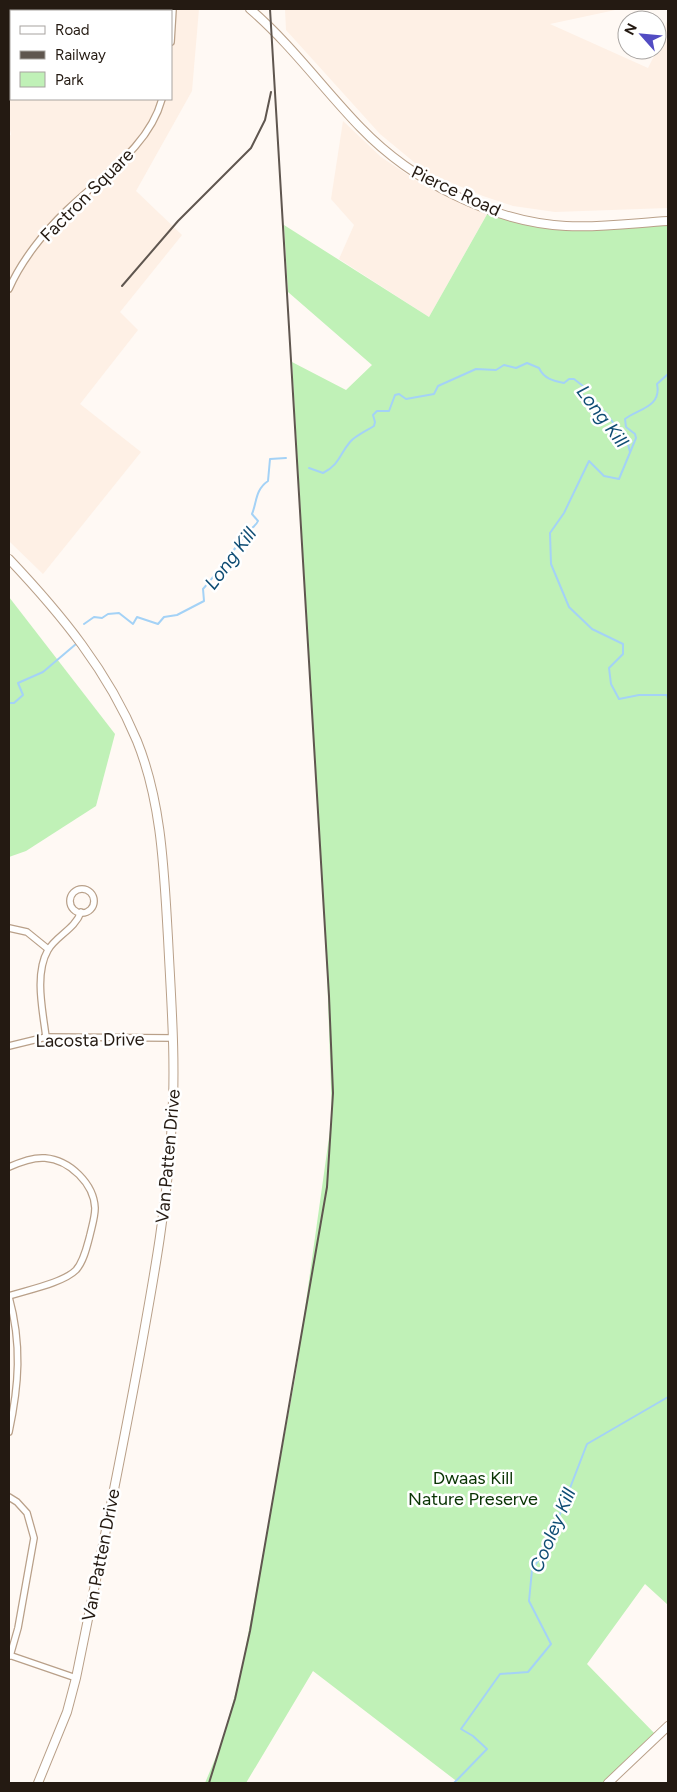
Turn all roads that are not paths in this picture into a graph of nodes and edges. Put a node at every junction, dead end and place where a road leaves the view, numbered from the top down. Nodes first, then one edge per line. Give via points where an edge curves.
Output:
1 (173, 9) edge
2 (250, 9) edge
3 (172, 26) edge
4 (162, 100) edge
5 (668, 221) edge
6 (9, 289) edge
7 (9, 559) edge
8 (81, 912) junction
9 (9, 928) edge
10 (48, 949) junction
11 (46, 1037) junction
12 (173, 1038) junction
13 (9, 1046) edge
14 (9, 1167) edge
15 (9, 1297) edge
16 (9, 1432) edge
17 (9, 1497) edge
18 (10, 1655) edge
19 (76, 1678) junction
20 (667, 1730) edge
21 (38, 1783) edge
22 (608, 1783) edge

1 - 3 street
2 - 5 street, Pierce Road via 362,129 399,162 430,182 502,214 543,224 567,226
4 - 6 street, Factron Square via 149,130 66,211 23,264
7 - 12 street, Van Patten Drive via 83,644 105,677 119,701 144,762 155,802 163,855
8 - 8 street via 91,909 94,903 92,894 84,889 76,891 71,898 72,908
8 - 10 street
9 - 10 street via 27,932
10 - 11 street via 42,974
11 - 12 street, Lacosta Drive
11 - 13 street, Lacosta Drive
12 - 19 street, Van Patten Drive via 172,1120 161,1238
14 - 15 street via 33,1158 44,1158 67,1166 88,1184 95,1208 86,1248 77,1269 48,1284
15 - 16 street via 19,1357 17,1395
17 - 18 street via 27,1513 34,1538
18 - 19 street
19 - 21 street, Van Patten Drive via 67,1712
20 - 22 street

